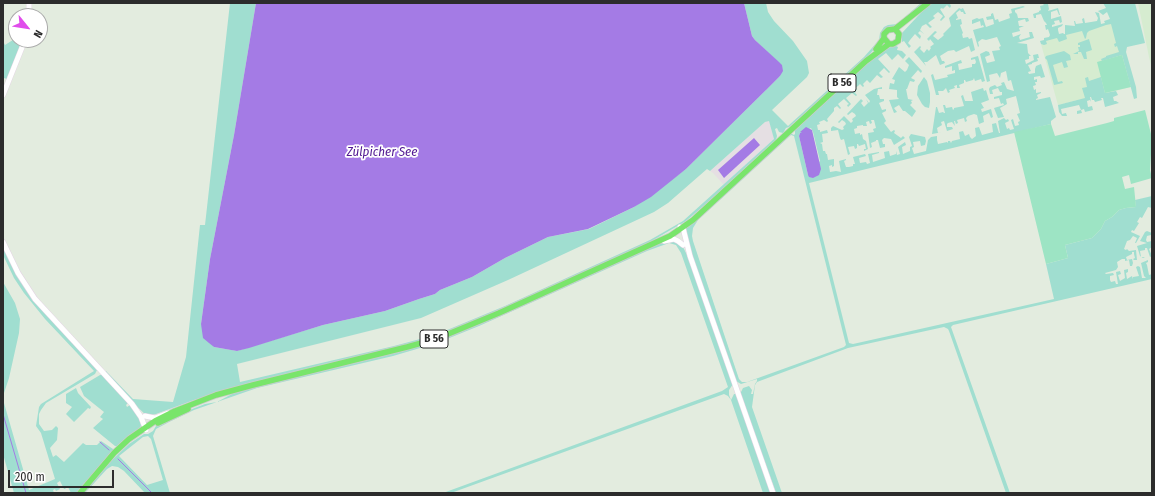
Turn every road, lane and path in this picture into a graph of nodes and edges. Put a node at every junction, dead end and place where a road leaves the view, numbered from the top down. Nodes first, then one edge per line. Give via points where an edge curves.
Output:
1 (925, 5) edge
2 (894, 29) junction
3 (899, 34) junction
4 (884, 38) junction
5 (888, 44) junction
6 (22, 48) edge
7 (866, 61) junction
8 (3, 95) edge
9 (680, 228) junction
10 (3, 242) edge
11 (683, 245) junction
12 (648, 246) junction
13 (625, 256) junction
14 (690, 256) junction
15 (232, 391) junction
16 (132, 404) junction
17 (175, 411) junction
18 (145, 416) junction
19 (152, 425) junction
20 (146, 429) junction
21 (80, 493) edge
22 (773, 493) edge

1 - 2 main road, B 56
1 - 3 main road, B 56
2 - 3 main road
2 - 4 main road, B 56 via 886,31
3 - 5 main road, B 56 via 897,42
4 - 5 main road
4 - 7 main road, B 56
5 - 7 main road, B 56
6 - 8 street
7 - 9 main road, B 56 via 788,129 708,207
9 - 11 street
9 - 12 main road, B 56
9 - 13 main road, B 56
9 - 14 street
10 - 16 street via 18,273 35,299
11 - 12 street, B 56 via 672,239
11 - 14 street
12 - 13 main road, B 56
13 - 15 main road, B 56 via 499,313 429,341
14 - 22 street
15 - 17 main road, B 56
15 - 19 main road, B 56
16 - 18 street
16 - 20 street
17 - 18 street via 155,418
17 - 19 main road, B 56
18 - 19 street
19 - 20 main road, B 56
20 - 21 main road, B 56 via 102,468

